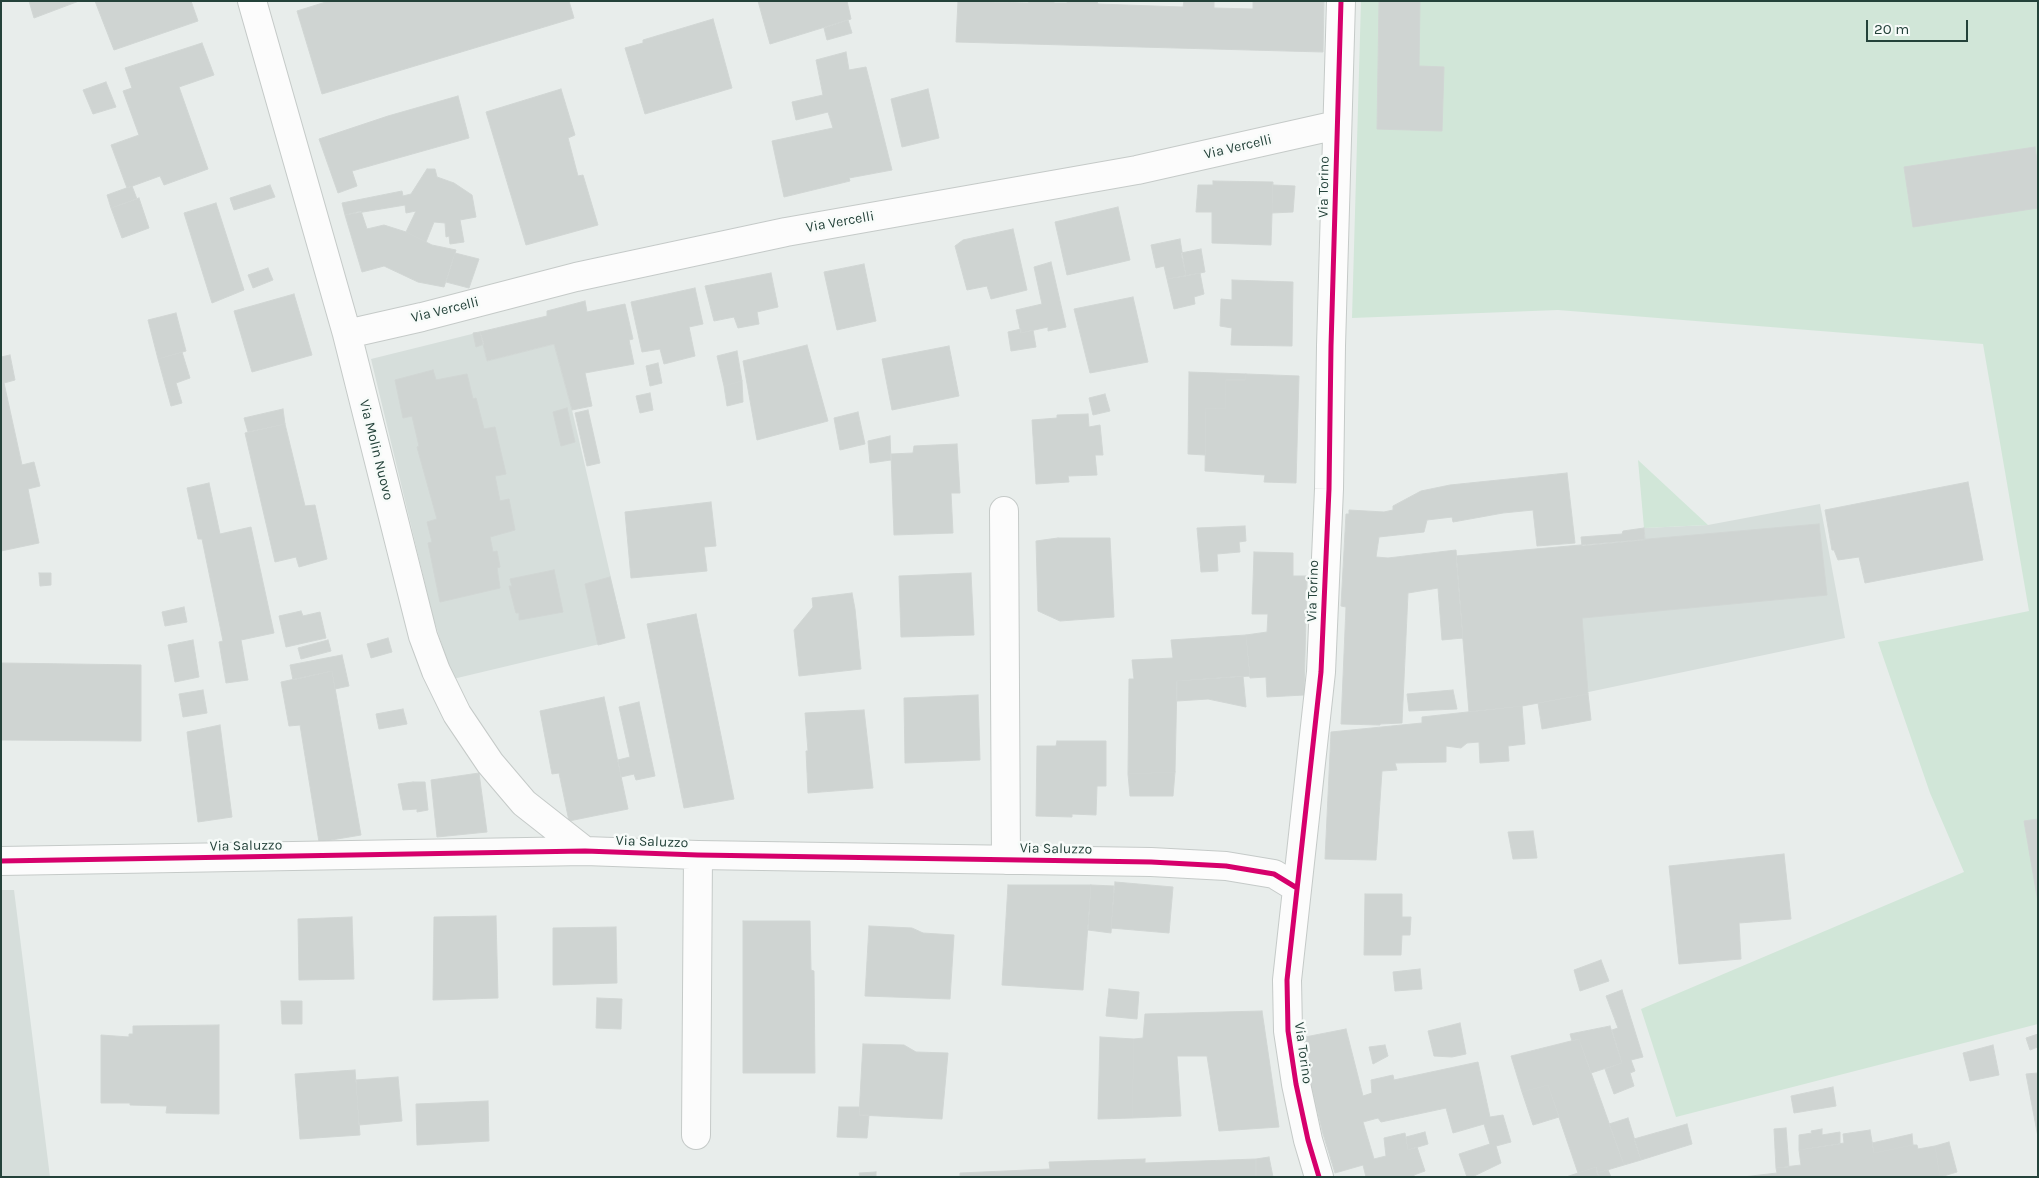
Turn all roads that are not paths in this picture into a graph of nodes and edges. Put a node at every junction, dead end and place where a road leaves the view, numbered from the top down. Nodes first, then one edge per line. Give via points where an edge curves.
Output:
1 (252, 1) edge
2 (1342, 1) edge
3 (1337, 125) junction
4 (347, 334) junction
5 (1004, 511) dead end
6 (585, 851) junction
7 (698, 855) junction
8 (1006, 860) junction
9 (1, 861) edge
10 (1297, 888) junction
11 (696, 1135) dead end
12 (1319, 1177) edge

1 - 4 street, Via Molin Nuovo
2 - 3 street, Via Torino
3 - 4 street, Via Vercelli via 1137,170 767,236 576,277
3 - 10 street, Via Torino via 1329,489 1321,672
4 - 6 street, Via Molin Nuovo via 423,636 456,714 490,763 524,803
5 - 8 street, Via Saluzzo
6 - 7 street, Via Saluzzo
6 - 9 street, Via Saluzzo
7 - 8 street, Via Saluzzo
7 - 11 street, Via Saluzzo
8 - 10 street, Via Saluzzo via 1226,866 1274,874
10 - 12 street, Via Torino via 1287,980 1288,1031 1308,1140

